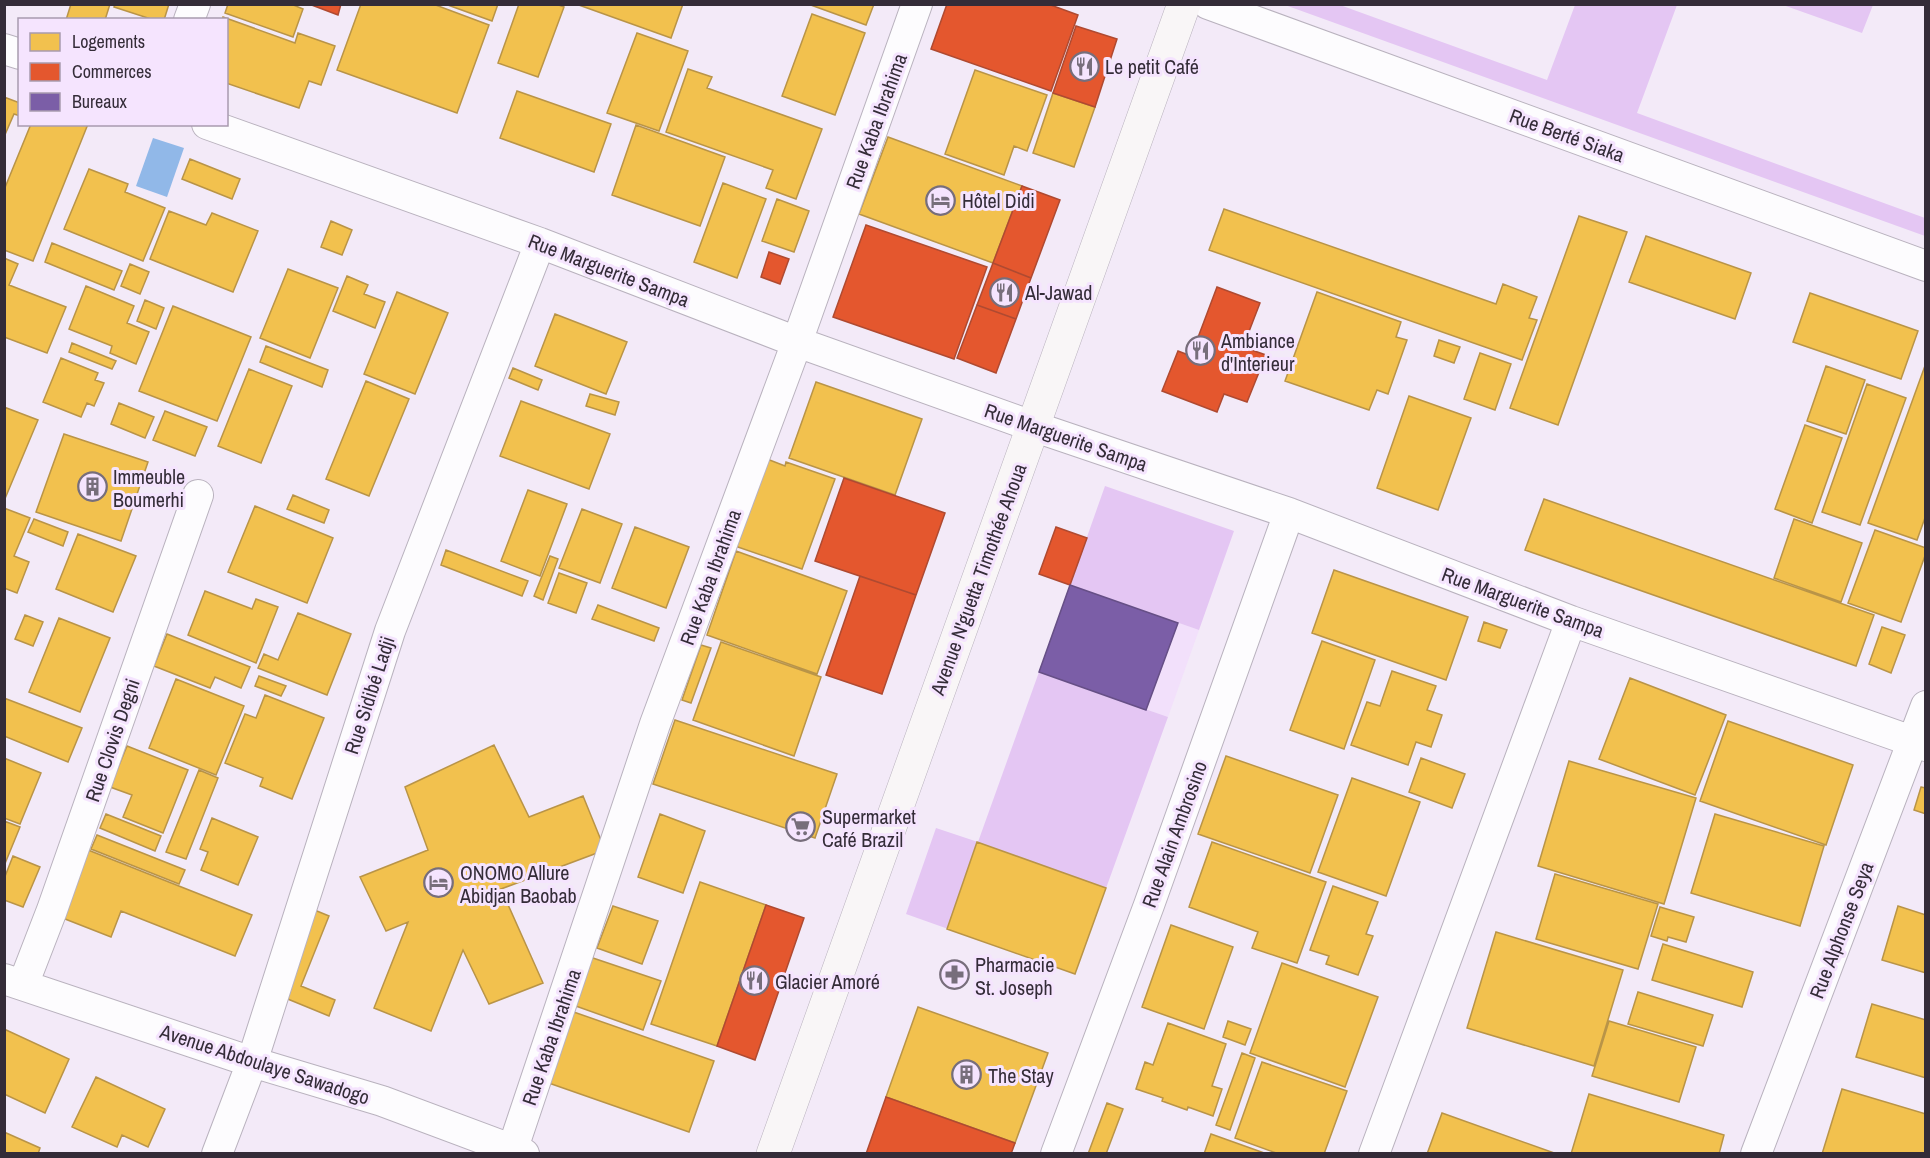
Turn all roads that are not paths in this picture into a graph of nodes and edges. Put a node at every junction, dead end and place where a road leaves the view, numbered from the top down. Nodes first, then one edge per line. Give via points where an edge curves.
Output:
1 (917, 4) edge
2 (1184, 4) edge
3 (1208, 4) edge
4 (213, 126) edge
5 (540, 243) junction
6 (1926, 266) edge
7 (797, 342) junction
8 (1032, 426) junction
9 (198, 495) dead end
10 (1289, 513) junction
11 (1571, 621) junction
12 (1926, 706) edge
13 (1919, 744) edge
14 (14, 982) edge
15 (252, 1062) junction
16 (516, 1152) edge
17 (217, 1154) edge
18 (773, 1154) edge
19 (1056, 1154) edge
20 (1374, 1154) edge
21 (1756, 1154) edge

1 - 7 street, Rue Kaba Ibrahima
2 - 8 street, Avenue N'guetta Timothée Ahoua
3 - 6 street, Rue Berté Siaka
4 - 5 street, Rue Marguerite Sampa
5 - 7 street, Rue Marguerite Sampa
5 - 15 street, Rue Sidibé Ladji via 390,631
7 - 8 street, Rue Marguerite Sampa
7 - 16 street, Rue Kaba Ibrahima via 656,724
8 - 10 street, Rue Marguerite Sampa
8 - 18 street, Avenue N'guetta Timothée Ahoua
9 - 14 street, Rue Clovis Degni via 52,910
10 - 11 street, Rue Marguerite Sampa
10 - 19 street, Rue Alain Ambrosino
11 - 13 street, Rue Marguerite Sampa
11 - 20 street
12 - 13 street, Rue Alphonse Seya
13 - 21 street, Rue Alphonse Seya
14 - 15 street, Avenue Abdoulaye Sawadogo
15 - 16 street, Avenue Abdoulaye Sawadogo via 382,1101
15 - 17 street, Rue Sidibé Ladji

